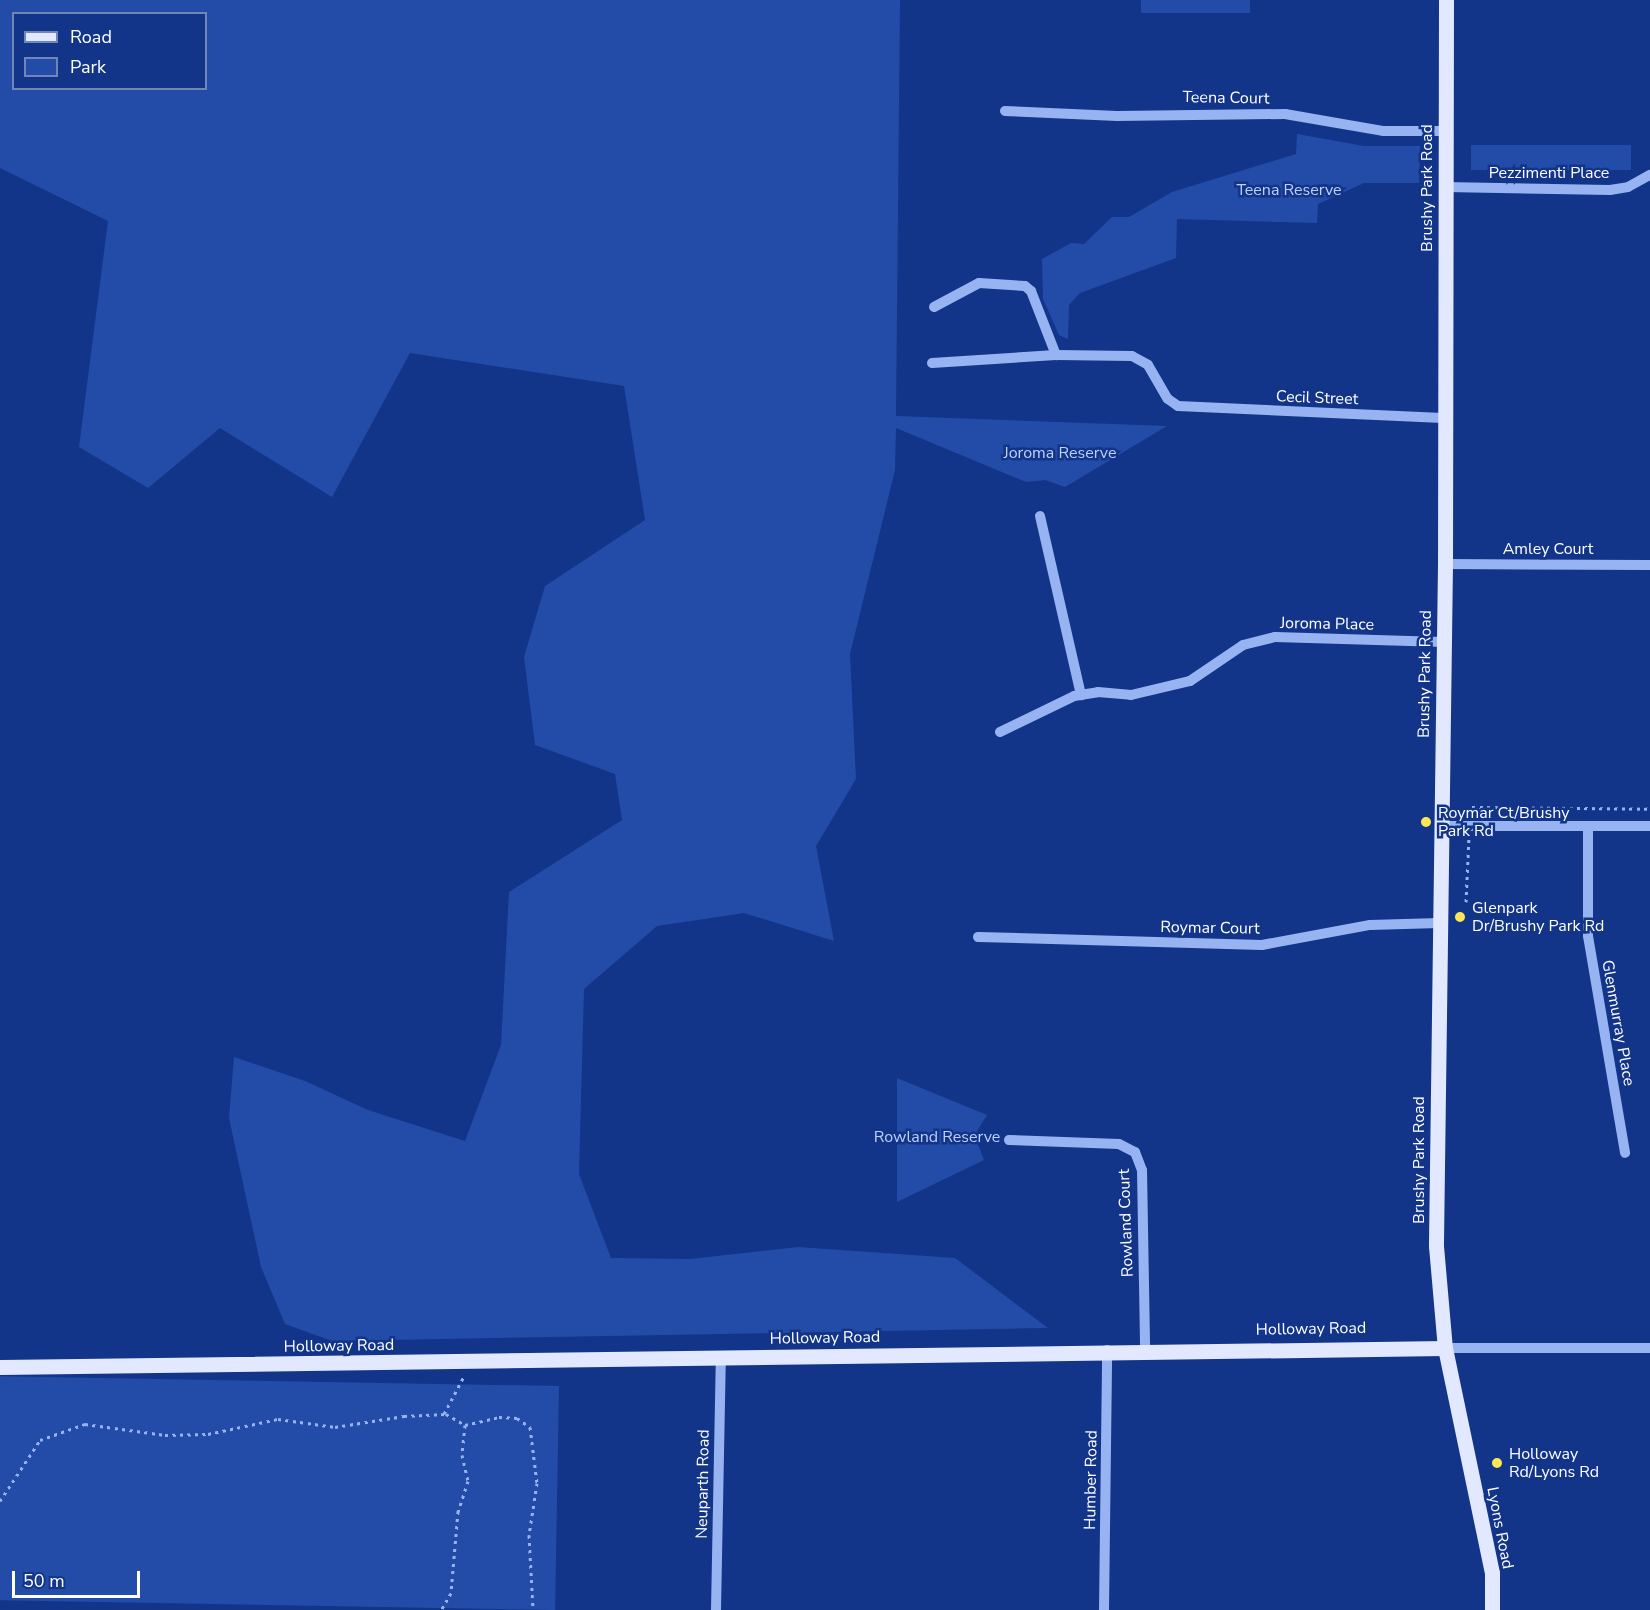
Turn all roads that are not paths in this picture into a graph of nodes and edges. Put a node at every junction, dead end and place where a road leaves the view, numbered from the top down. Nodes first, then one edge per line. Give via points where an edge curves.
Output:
1 (1446, 0) edge
2 (1005, 111) dead end
3 (1445, 131) junction
4 (1650, 175) edge
5 (1445, 187) junction
6 (934, 307) dead end
7 (1056, 355) junction
8 (932, 363) dead end
9 (1443, 418) junction
10 (1040, 516) dead end
11 (1445, 564) junction
12 (1650, 565) edge
13 (1443, 642) junction
14 (1081, 695) junction
15 (1000, 732) dead end
16 (1440, 826) junction
17 (1588, 826) junction
18 (1650, 826) edge
19 (1439, 923) junction
20 (978, 937) dead end
21 (1009, 1140) dead end
22 (1625, 1152) dead end
23 (1445, 1348) junction
24 (1650, 1348) edge
25 (1145, 1349) junction
26 (1107, 1350) junction
27 (721, 1358) junction
28 (0, 1367) edge
29 (716, 1610) edge
30 (1104, 1610) edge
31 (1492, 1610) edge

1 - 3 main road, Brushy Park Road
2 - 3 street, Teena Court via 1117,116 1285,114 1383,131
3 - 5 main road, Brushy Park Road
4 - 5 street, Pezzimenti Place via 1628,187 1610,190
5 - 9 main road, Brushy Park Road
6 - 7 street via 979,283 1024,286 1031,291
7 - 8 street
7 - 9 street, Cecil Street via 1142,358 1168,399 1190,408
9 - 11 main road, Brushy Park Road
10 - 14 street
11 - 12 street, Amley Court
11 - 13 main road, Brushy Park Road
13 - 14 street, Joroma Place via 1275,637 1243,645 1190,681 1160,691
13 - 16 main road, Brushy Park Road
14 - 15 street, Joroma Place
16 - 17 street
16 - 19 main road, Brushy Park Road
17 - 18 street
17 - 22 street, Glenmurray Place via 1588,936
19 - 20 street, Roymar Court via 1370,925 1262,945
19 - 23 main road, Brushy Park Road via 1436,1246
21 - 25 street, Rowland Court via 1119,1144 1135,1152 1142,1170
23 - 24 street, Holloway Road
23 - 25 main road, Holloway Road
23 - 31 main road, Lyons Road via 1492,1573
25 - 26 main road, Holloway Road
26 - 27 main road, Holloway Road
26 - 30 street, Humber Road
27 - 28 main road, Holloway Road
27 - 29 street, Neuparth Road

